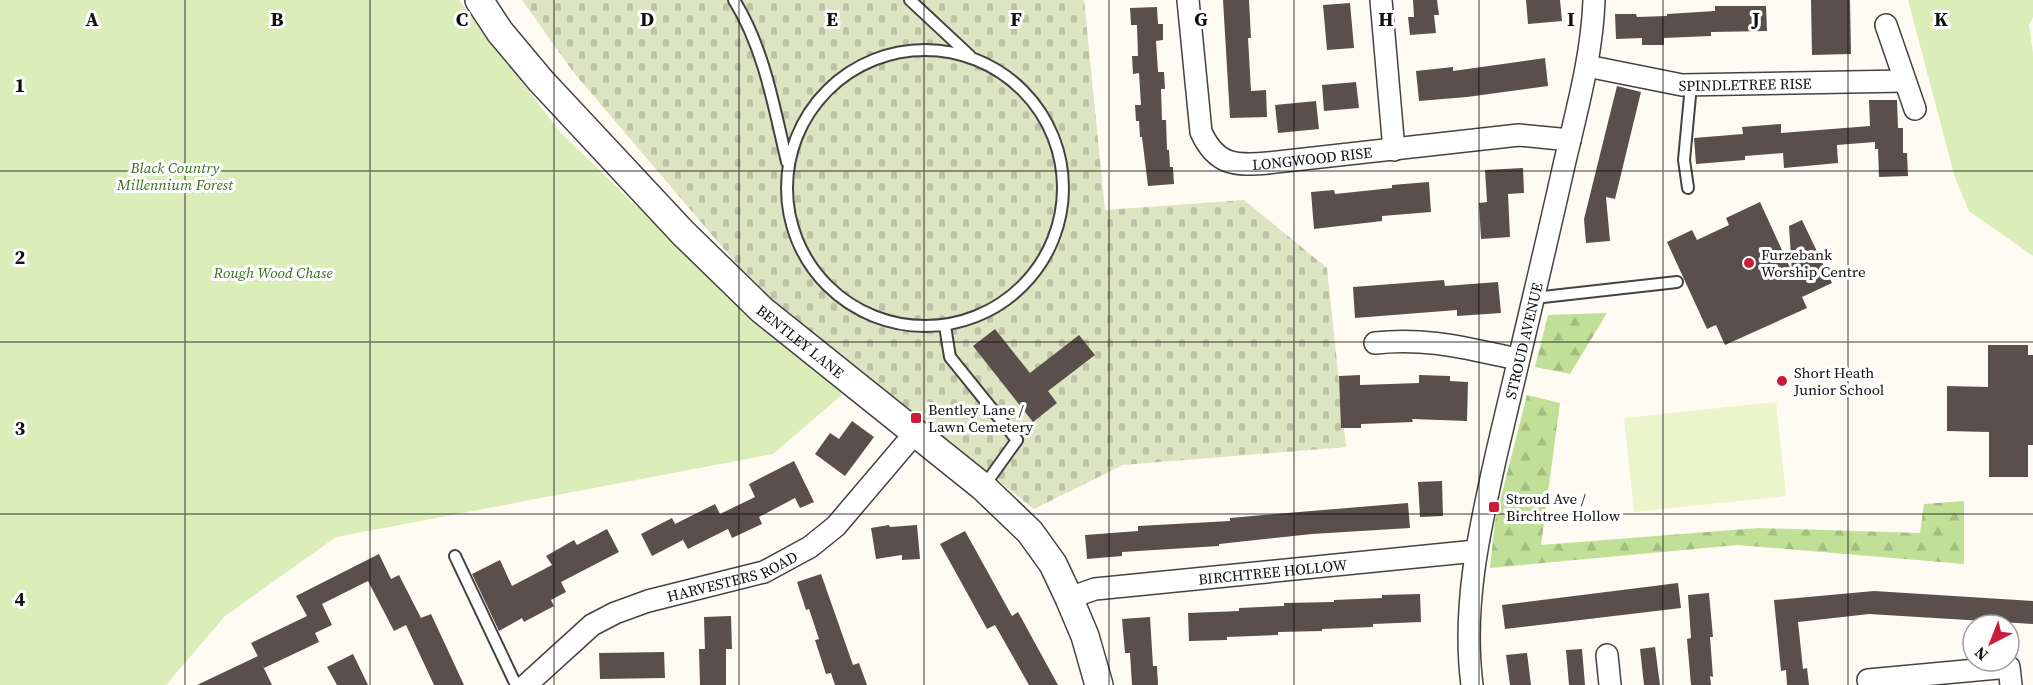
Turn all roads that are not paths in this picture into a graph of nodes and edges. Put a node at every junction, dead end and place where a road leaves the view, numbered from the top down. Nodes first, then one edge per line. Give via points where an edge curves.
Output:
1 (479, 0) edge
2 (734, 0) edge
3 (910, 0) edge
4 (1188, 0) edge
5 (1381, 0) edge
6 (1594, 0) edge
7 (1886, 26) dead end
8 (975, 60) junction
9 (1587, 66) junction
10 (1905, 81) junction
11 (1691, 85) junction
12 (1915, 109) dead end
13 (1570, 140) junction
14 (1394, 150) junction
15 (789, 168) junction
16 (1688, 188) dead end
17 (1677, 282) dead end
18 (1534, 298) junction
19 (945, 326) junction
20 (1375, 343) dead end
21 (1518, 359) junction
22 (915, 433) junction
23 (982, 487) junction
24 (1476, 551) junction
25 (455, 556) dead end
26 (1069, 598) junction
27 (1607, 656) dead end
28 (1868, 680) dead end
29 (516, 685) edge
30 (526, 685) edge
31 (1099, 685) edge
32 (1472, 685) edge
33 (1610, 685) edge
34 (2011, 685) edge

1 - 22 street, BENTLEY LANE via 541,81 683,233 762,310
2 - 15 lane via 763,63
3 - 8 lane
4 - 14 street, LONGWOOD RISE via 1200,125 1208,146 1219,157 1247,165
5 - 14 street
6 - 9 street, STROUD AVENUE
7 - 10 street
8 - 15 lane via 957,53 909,50 856,68 828,89 806,116 792,148
8 - 19 lane via 990,65 1018,85 1041,112 1056,143 1064,177 1062,212 1052,245 1026,283 979,317
9 - 11 street, SPINDLETREE RISE
9 - 13 street, STROUD AVENUE
10 - 11 street, SPINDLETREE RISE
10 - 12 street
11 - 16 lane via 1684,160
13 - 14 street, LONGWOOD RISE via 1519,135
13 - 18 street, STROUD AVENUE
15 - 19 lane via 789,217 801,250 820,279 846,302 877,319 911,327
17 - 18 lane
18 - 21 street, STROUD AVENUE
19 - 23 lane via 950,357 1017,440
20 - 21 street via 1434,342
21 - 24 street, STROUD AVENUE
22 - 23 street, BENTLEY LANE
22 - 30 street, HARVESTERS ROAD via 836,526 810,547 764,572 615,613 592,626
23 - 26 street, BENTLEY LANE via 1030,532 1053,564
24 - 26 street, BIRCHTREE HOLLOW via 1095,589
24 - 32 street, STROUD AVENUE via 1469,616
25 - 29 lane
26 - 31 street, BENTLEY LANE
27 - 33 street
28 - 34 street via 2009,668

